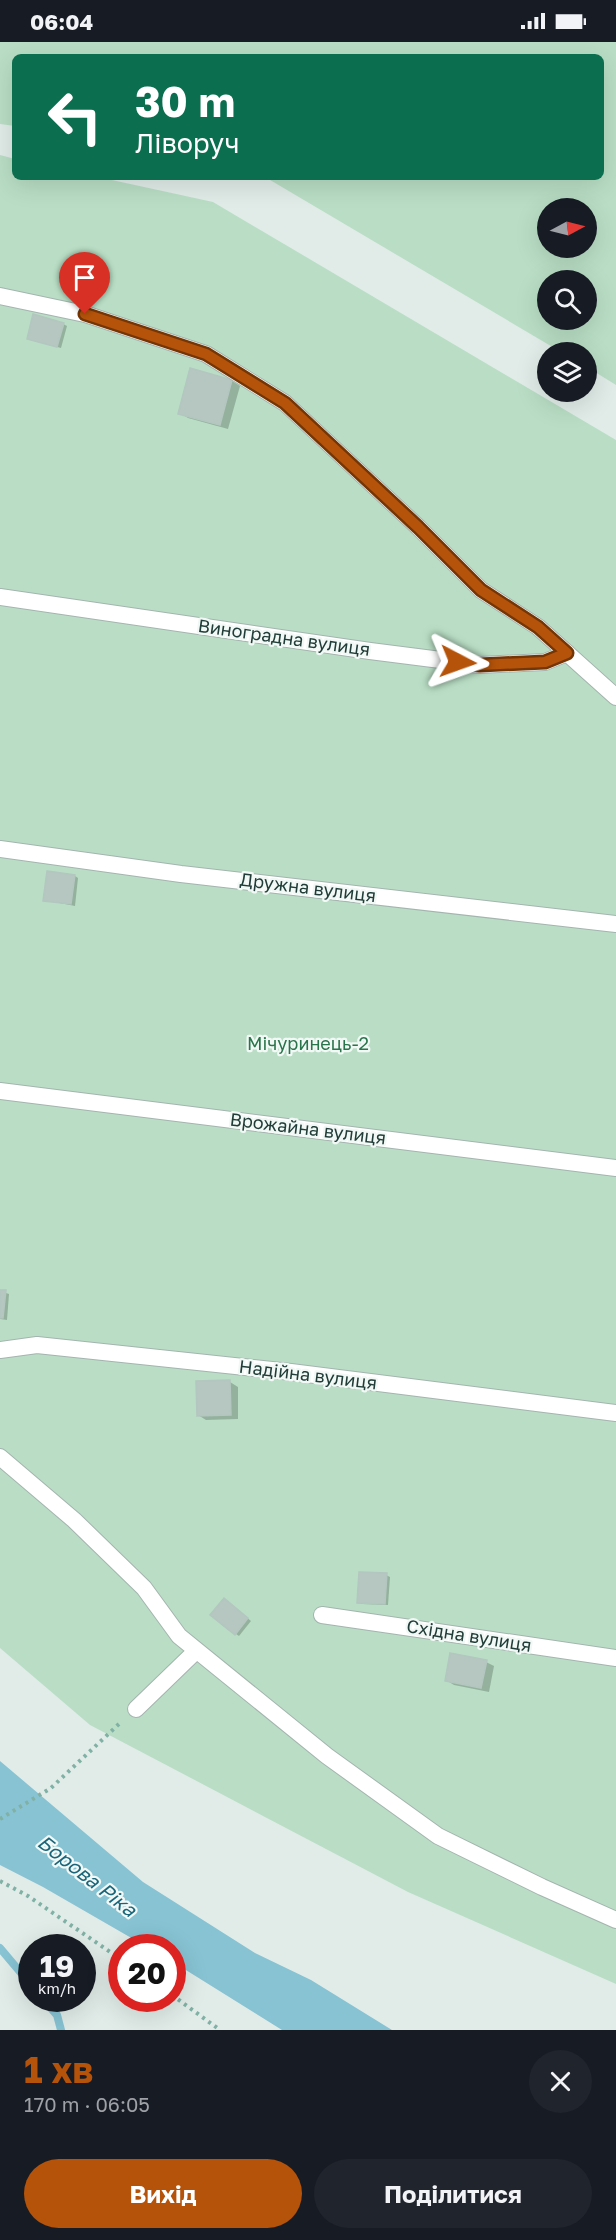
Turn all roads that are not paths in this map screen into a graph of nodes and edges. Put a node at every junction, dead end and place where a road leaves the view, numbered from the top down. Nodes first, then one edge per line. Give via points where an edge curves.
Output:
1 (1, 294) edge
2 (0, 597) edge
3 (567, 653) junction
4 (616, 697) edge
5 (0, 849) edge
6 (616, 924) edge
7 (0, 1091) edge
8 (616, 1168) edge
9 (0, 1350) edge
10 (616, 1413) edge
11 (0, 1457) edge
12 (322, 1615) dead end
13 (196, 1651) junction
14 (616, 1658) edge
15 (136, 1708) road end
16 (616, 1920) edge

1 - 3 lane via 85,314 206,354 285,403 481,590 538,627
2 - 3 lane, Виноградна вулиця via 480,665 545,662
3 - 4 lane
5 - 6 lane, Дружна вулиця
7 - 8 lane, Врожайна вулиця
9 - 10 lane, Надійна вулиця via 37,1345 303,1373
11 - 13 lane via 74,1520 144,1588 179,1636
12 - 14 lane, Східна вулиця
13 - 15 lane
13 - 16 lane via 327,1756 438,1836

